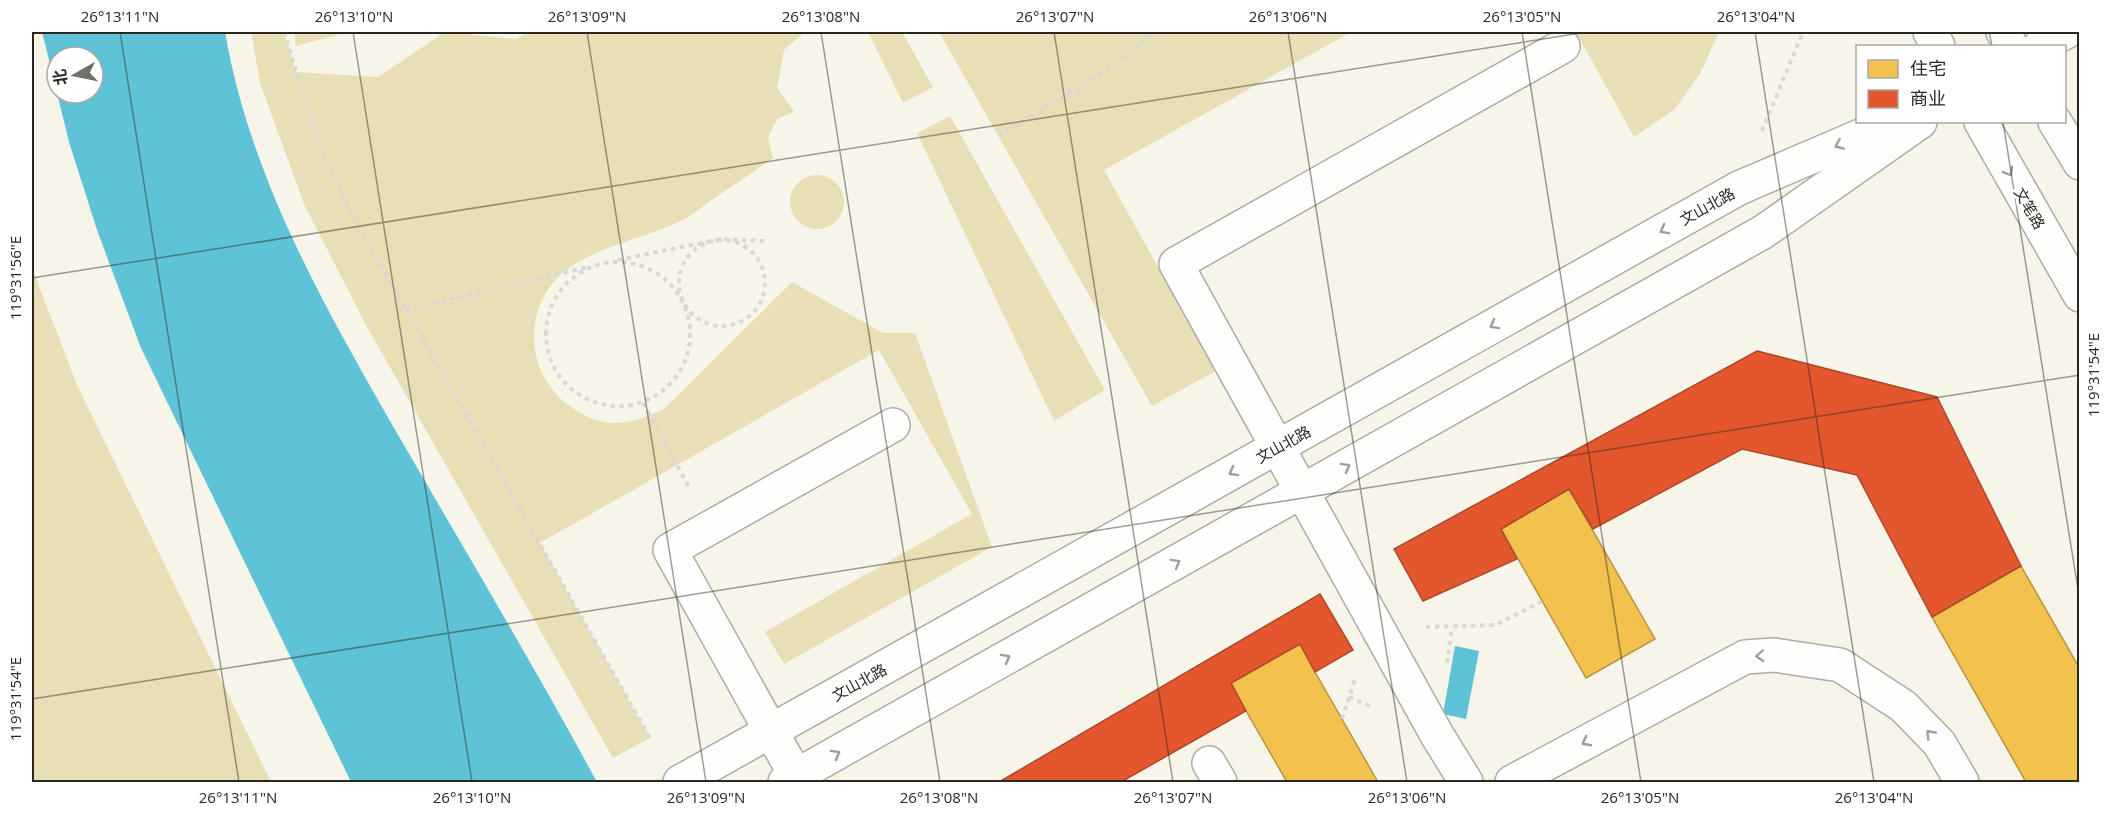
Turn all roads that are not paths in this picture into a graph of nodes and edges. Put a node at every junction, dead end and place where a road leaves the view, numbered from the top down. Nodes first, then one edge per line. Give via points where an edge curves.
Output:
1 (2003, 32) edge
2 (2066, 32) edge
3 (2011, 45) edge
4 (2042, 45) edge
5 (1563, 46) dead end
6 (1891, 123) edge
7 (1919, 123) edge
8 (1982, 123) edge
9 (2056, 123) edge
10 (2079, 163) edge
11 (2079, 295) edge
12 (893, 425) dead end
13 (1278, 447) junction
14 (1302, 492) junction
15 (772, 731) junction
16 (791, 779) edge
17 (680, 782) edge
18 (1466, 783) edge
19 (1512, 783) edge
20 (1962, 783) edge

1 - 3 main road
2 - 4 main road
5 - 13 main road via 1176,264
6 -> 13 main road, 文山北路 via 1739,188
14 -> 7 main road via 1764,232
8 -> 11 main road, 文笔路
9 - 10 main road
12 - 15 main road via 670,550
13 - 14 main road
13 -> 15 main road, 文山北路
16 -> 14 main road
14 - 18 main road
15 - 16 main road
15 - 17 main road, 文山北路
20 -> 19 main road via 1940,743 1903,706 1840,665 1774,655 1745,657

